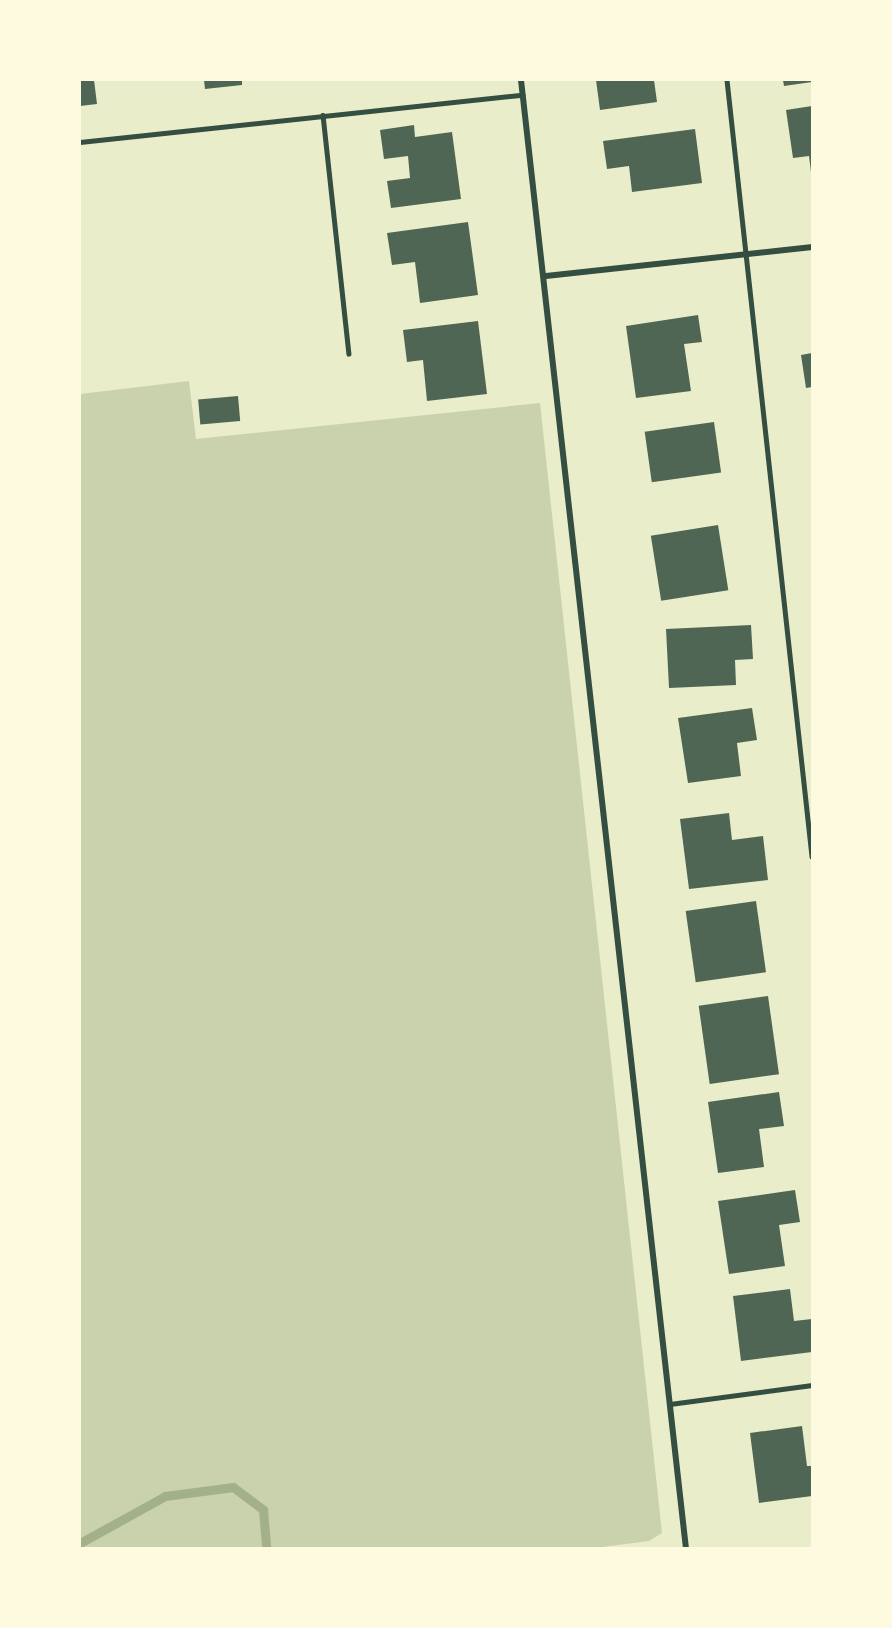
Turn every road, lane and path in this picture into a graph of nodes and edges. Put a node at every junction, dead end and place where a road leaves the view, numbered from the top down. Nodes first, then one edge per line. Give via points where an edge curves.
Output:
1 (521, 80) edge
2 (727, 80) edge
3 (523, 95) junction
4 (323, 115) junction
5 (80, 142) edge
6 (813, 247) edge
7 (746, 255) junction
8 (546, 276) junction
9 (349, 354) dead end
10 (813, 856) edge
11 (813, 1385) edge
12 (670, 1404) junction
13 (686, 1548) edge

1 - 3 street
2 - 7 lane
3 - 4 lane
3 - 8 street
4 - 5 lane
4 - 9 lane
6 - 7 street
7 - 8 street
7 - 10 lane
8 - 12 street
11 - 12 lane
12 - 13 street

